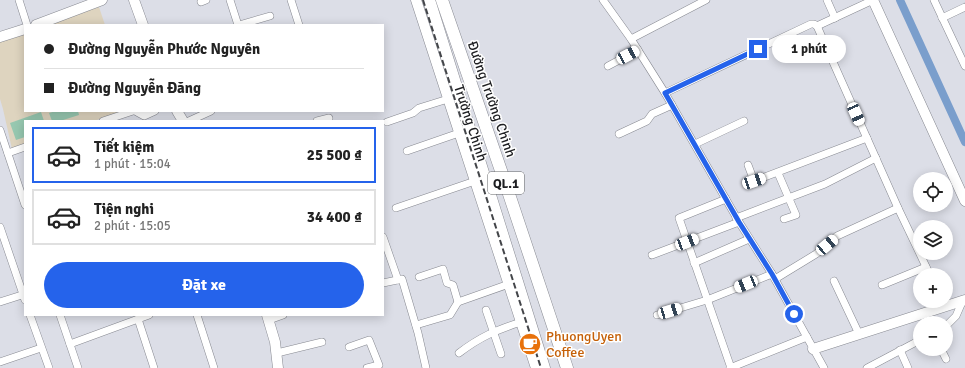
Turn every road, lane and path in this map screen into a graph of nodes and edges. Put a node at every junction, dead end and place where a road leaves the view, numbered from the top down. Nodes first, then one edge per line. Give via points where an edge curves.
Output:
1 (19, 0) edge
2 (102, 0) edge
3 (134, 0) edge
4 (230, 0) edge
5 (291, 0) edge
6 (416, 0) edge
7 (429, 0) edge
8 (442, 0) edge
9 (603, 0) edge
10 (706, 0) edge
11 (827, 0) edge
12 (873, 0) edge
13 (934, 0) edge
14 (965, 7) edge
15 (270, 16) dead end
16 (835, 18) junction
17 (942, 18) junction
18 (27, 24) edge
19 (39, 24) edge
20 (143, 24) edge
21 (238, 24) edge
22 (242, 24) edge
23 (299, 24) edge
24 (817, 26) junction
25 (24, 29) edge
26 (0, 37) edge
27 (631, 39) junction
28 (638, 50) junction
29 (608, 66) dead end
30 (965, 66) edge
31 (665, 93) junction
32 (448, 99) junction
33 (672, 105) junction
34 (131, 112) edge
35 (136, 112) edge
36 (153, 112) edge
37 (209, 112) edge
38 (106, 120) edge
39 (191, 120) edge
40 (744, 121) dead end
41 (387, 122) dead end
42 (0, 130) edge
43 (459, 133) junction
44 (619, 134) dead end
45 (867, 138) junction
46 (695, 144) junction
47 (24, 147) edge
48 (407, 151) dead end
49 (8, 153) junction
50 (876, 158) junction
51 (748, 165) dead end
52 (778, 173) junction
53 (475, 180) junction
54 (789, 198) junction
55 (726, 199) junction
56 (965, 201) edge
57 (24, 202) edge
58 (396, 208) dead end
59 (898, 208) junction
60 (516, 213) junction
61 (784, 219) dead end
62 (497, 220) junction
63 (738, 220) junction
64 (0, 227) edge
65 (749, 239) junction
66 (384, 240) edge
67 (687, 242) junction
68 (652, 255) dead end
69 (694, 263) junction
70 (926, 267) joint
71 (419, 277) dead end
72 (774, 277) junction
73 (398, 280) junction
74 (834, 281) dead end
75 (384, 283) edge
76 (509, 284) junction
77 (882, 285) dead end
78 (24, 296) edge
79 (707, 300) junction
80 (964, 300) edge
81 (0, 302) edge
82 (458, 302) junction
83 (953, 302) edge
84 (932, 308) edge
85 (486, 310) dead end
86 (657, 315) dead end
87 (30, 316) edge
88 (60, 316) edge
89 (146, 316) edge
90 (197, 316) edge
91 (278, 316) edge
92 (268, 318) edge
93 (138, 319) junction
94 (953, 319) edge
95 (521, 322) junction
96 (417, 329) junction
97 (494, 331) junction
98 (859, 334) junction
99 (807, 337) junction
100 (322, 342) dead end
101 (70, 344) junction
102 (913, 344) edge
103 (348, 346) dead end
104 (41, 348) junction
105 (813, 349) junction
106 (900, 350) junction
107 (277, 353) junction
108 (459, 353) dead end
109 (501, 354) dead end
110 (944, 356) edge
111 (946, 359) dead end
112 (0, 362) edge
113 (48, 368) edge
114 (78, 368) edge
115 (154, 368) edge
116 (214, 368) edge
117 (278, 368) edge
118 (367, 368) edge
119 (426, 368) edge
120 (536, 368) edge
121 (544, 368) edge
122 (567, 368) edge
123 (731, 368) edge
124 (824, 368) edge
125 (867, 368) edge
126 (908, 368) edge

1 - 18 street
2 - 19 street
3 - 20 street
4 - 21 street
5 - 23 street
6 - 32 street, Trường Chinh
7 - 62 highway, Đường Trường Chinh / QL.1
8 - 60 highway, Đường Trường Chinh / QL.1
9 - 27 street
10 - 27 street
11 - 16 street
12 - 16 street
12 - 56 street
13 - 17 street
14 - 17 street
15 - 22 street
16 - 24 street
17 - 30 street
24 - 31 street via 811,24
24 - 45 street
25 - 26 street
27 - 28 street
28 - 29 street
28 - 31 street
31 - 33 street
32 - 41 street
32 - 43 street, Trường Chinh
33 - 44 street via 652,114 647,121
33 - 46 street
34 - 38 street
35 - 36 street via 144,116
37 - 39 street
40 - 46 street
42 - 49 street
43 - 48 street
43 - 53 street, Trường Chinh
45 - 50 street
45 - 52 street
46 - 55 street
47 - 49 street
49 - 57 street
50 - 54 street
50 - 59 street
51 - 52 street via 754,181
52 - 54 street
53 - 58 street
53 - 76 street, Trường Chinh
54 - 61 street via 796,215
54 - 63 street
55 - 63 street
55 - 67 street via 679,218
59 - 70 street
59 - 72 street via 837,236 816,254
60 - 62 highway
60 - 122 highway, Đường Trường Chinh / QL.1
62 - 121 highway, Đường Trường Chinh / QL.1
63 - 65 street
63 - 67 street
64 - 78 street
65 - 69 street
65 - 72 street
66 - 73 street
67 - 68 street
67 - 69 street
69 - 79 street
70 - 77 street
71 - 82 street via 442,269 448,283 453,285
72 - 79 street
72 - 99 street
73 - 75 street
73 - 96 street via 402,279
74 - 98 street
76 - 82 street
76 - 95 street, Trường Chinh
78 - 81 street
79 - 86 street
79 - 123 street
80 - 83 street
80 - 94 street
82 - 96 street via 450,315
84 - 98 street
85 - 97 street
87 - 104 street
88 - 101 street
89 - 93 street
90 - 116 street
91 - 92 street
92 - 107 street
93 - 101 street
93 - 115 street
95 - 97 street
95 - 120 street, Trường Chinh
96 - 119 street
97 - 108 street
97 - 109 street
98 - 105 street
99 - 105 street
99 - 123 street
100 - 107 street
101 - 114 street
102 - 106 street
103 - 118 street via 369,340 379,364
104 - 112 street
104 - 113 street
105 - 124 street
106 - 125 street
106 - 126 street
107 - 117 street
110 - 111 street

